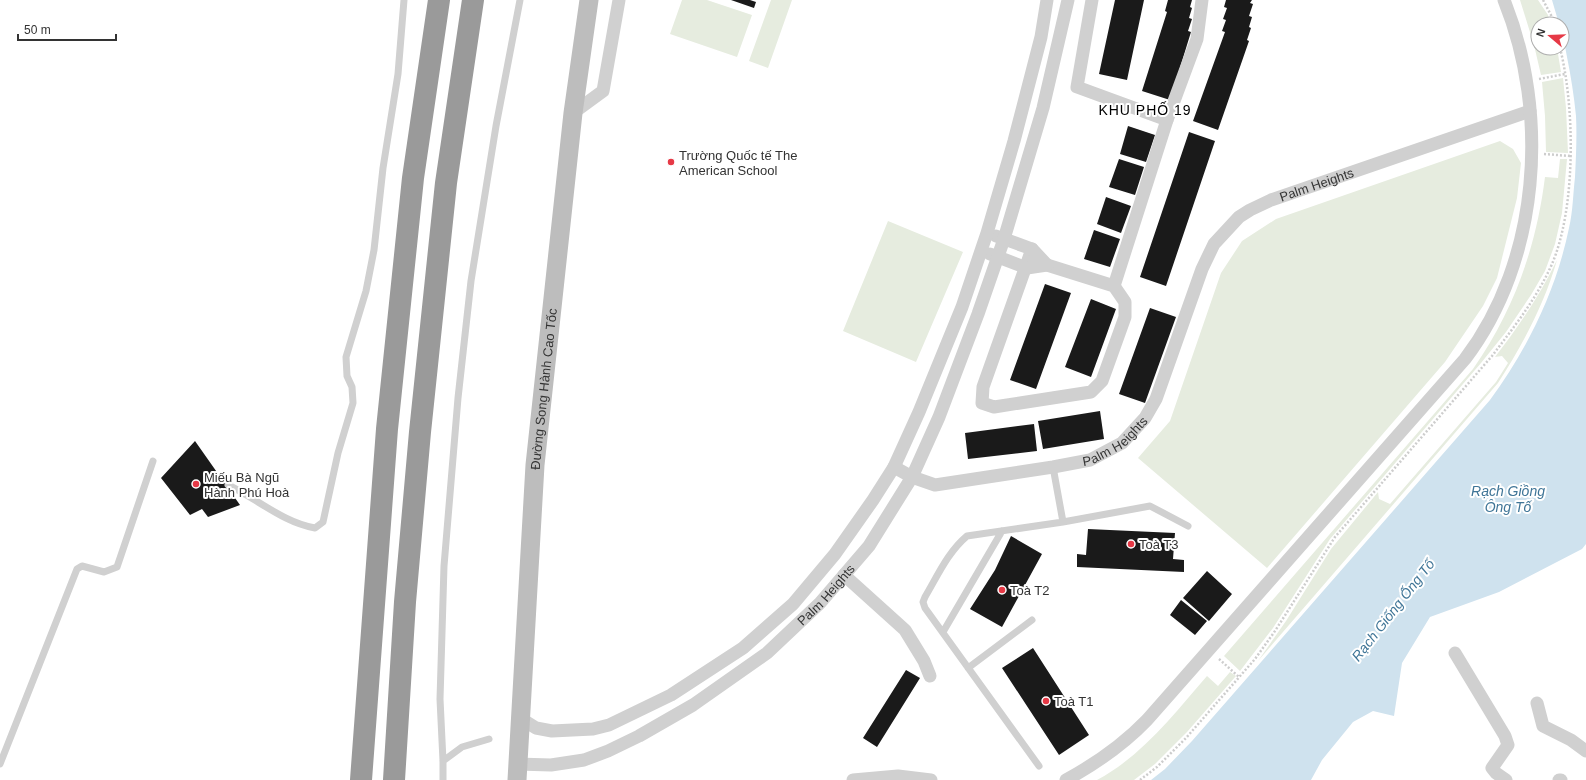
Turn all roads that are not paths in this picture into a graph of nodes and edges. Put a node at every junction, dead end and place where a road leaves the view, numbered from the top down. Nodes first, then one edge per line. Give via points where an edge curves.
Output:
1 (404, 0) edge
2 (439, 0) edge
3 (473, 0) edge
4 (520, 0) edge
5 (590, 0) edge
6 (619, 0) edge
7 (1047, 0) edge
8 (1068, 0) edge
9 (1092, 0) edge
10 (1202, 0) edge
11 (1504, 0) edge
12 (1530, 111) junction
13 (573, 113) junction
14 (1168, 120) junction
15 (987, 233) junction
16 (1004, 239) junction
17 (981, 250) junction
18 (1032, 250) junction
19 (998, 257) junction
20 (1047, 265) junction
21 (1027, 268) junction
22 (1114, 286) junction
23 (153, 461) dead end
24 (894, 467) junction
25 (1053, 467) junction
26 (912, 477) junction
27 (228, 485) dead end
28 (1063, 522) junction
29 (1188, 526) dead end
30 (1002, 531) junction
31 (844, 575) junction
32 (1032, 620) dead end
33 (943, 632) junction
34 (1455, 653) dead end
35 (968, 668) junction
36 (930, 676) dead end
37 (1537, 703) dead end
38 (520, 718) junction
39 (489, 739) dead end
40 (1586, 751) edge
41 (443, 761) junction
42 (0, 764) edge
43 (1038, 766) dead end
44 (517, 772) edge
45 (361, 780) edge
46 (394, 780) edge
47 (442, 780) edge
48 (853, 780) edge
49 (931, 780) edge
50 (1066, 780) edge
51 (1506, 780) edge

1 - 27 lane via 398,74 383,168 374,250 366,291 346,358 353,402 338,453 323,522 315,528 304,526
2 - 45 highway via 413,178 387,428
3 - 46 highway via 446,183 420,432
4 - 41 lane via 496,126 474,266 458,398 444,566 440,699
5 - 13 main road, Đường Song Hành Cao Tốc
6 - 13 street via 603,92
7 - 15 street, Palm Heights via 1037,52
8 - 16 street via 1043,108
9 - 14 street via 1077,87
10 - 14 street via 1197,39
11 - 12 street via 1526,72
12 - 25 street, Palm Heights via 1271,200 1239,217 1221,236 1208,256 1156,399 1145,418 1122,443 1090,460
12 - 50 street via 1532,167 1520,240 1503,291 1473,348 1148,720 1113,752
13 - 38 main road, Đường Song Hành Cao Tốc via 536,465
14 - 22 street
15 - 16 street
15 - 17 street, Palm Heights
16 - 18 street
16 - 19 street
17 - 19 street
17 - 24 street, Palm Heights via 962,307
18 - 20 street
18 - 21 street
19 - 21 street
19 - 26 street via 939,417
20 - 21 street
20 - 22 street
21 - 22 street via 983,387 982,403 994,407 1091,392 1102,381 1125,317 1125,302
23 - 42 lane via 117,567 104,572 82,566 77,569
24 - 26 street
24 - 38 street, Palm Heights via 835,554 793,604 743,648 671,695 609,725 593,729 552,731 536,728
25 - 26 street, Palm Heights via 935,485
25 - 28 lane
26 - 31 street, Palm Heights via 869,546
28 - 29 lane via 1150,506
28 - 30 lane
30 - 33 lane
30 - 33 lane via 967,536 950,554 938,573 924,602 925,608
31 - 36 street via 905,630
31 - 44 street, Palm Heights via 820,603 767,653 693,704 640,736 584,760
32 - 35 lane
33 - 35 lane
34 - 51 street via 1505,736 1508,745 1492,768
35 - 43 lane
37 - 40 street via 1543,726
38 - 44 main road, Đường Song Hành Cao Tốc
39 - 41 lane via 462,747
41 - 47 lane
48 - 49 street via 898,776

